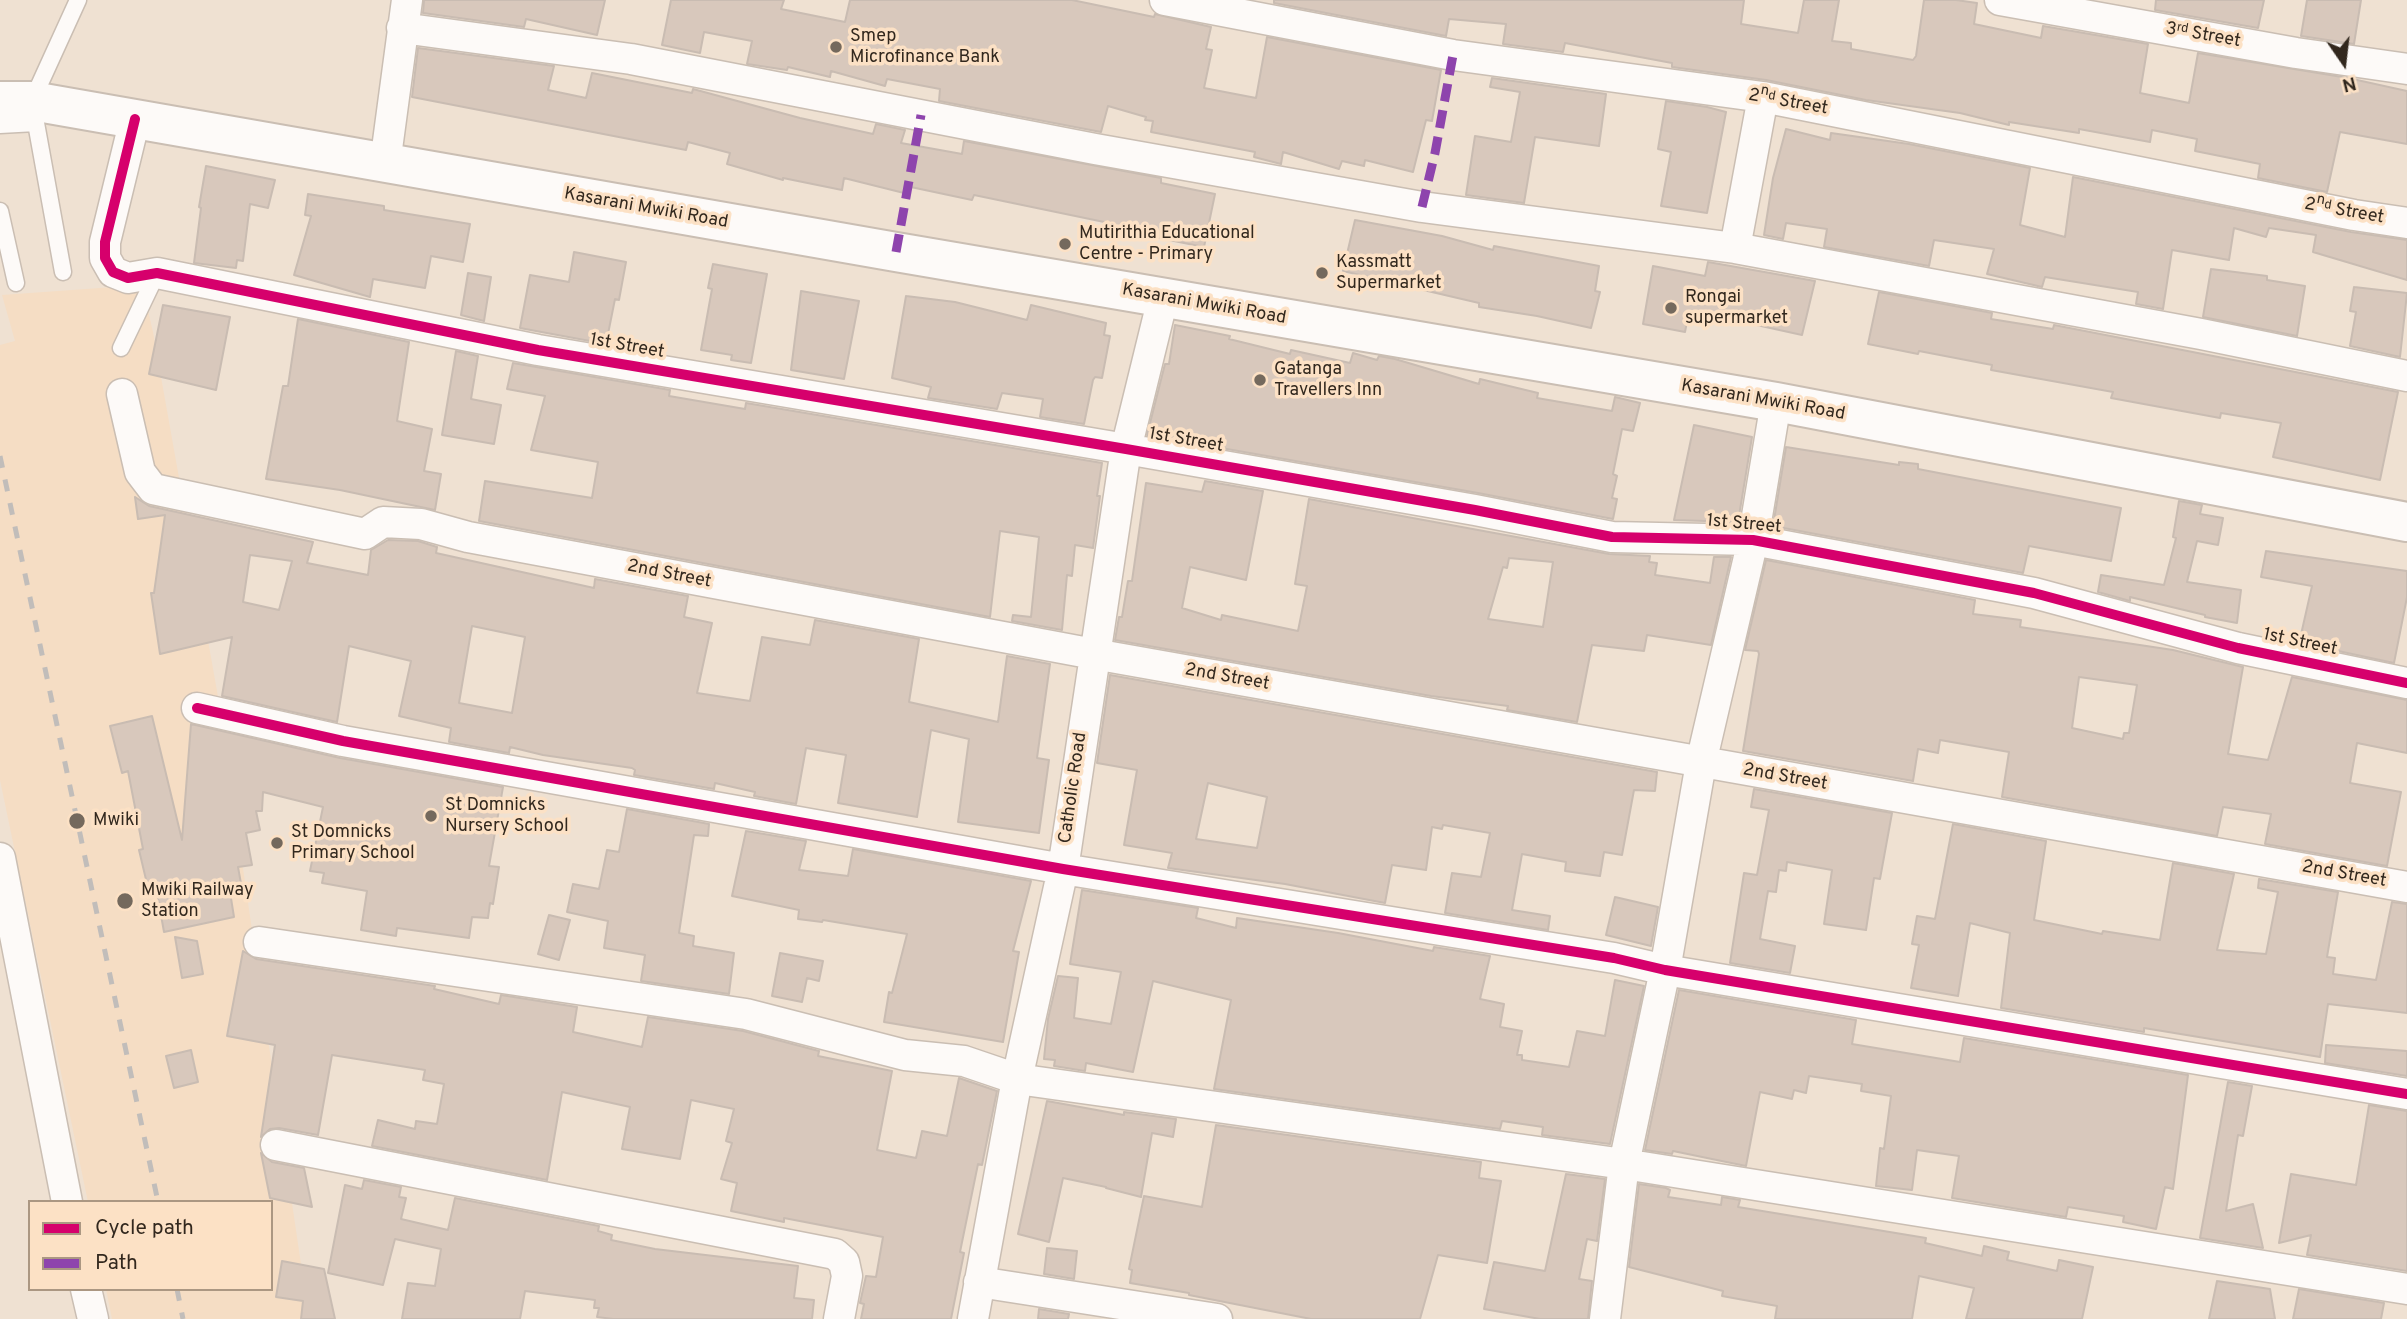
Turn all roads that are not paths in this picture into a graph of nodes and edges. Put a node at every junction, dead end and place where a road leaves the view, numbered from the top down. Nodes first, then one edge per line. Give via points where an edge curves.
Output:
1 (78, 0) edge
2 (1165, 0) edge
3 (2000, 0) edge
4 (404, 14) edge
5 (2407, 69) edge
6 (1762, 97) junction
7 (23, 108) edge
8 (135, 119) junction
9 (0, 125) edge
10 (385, 164) junction
11 (0, 211) edge
12 (2407, 223) edge
13 (1735, 248) junction
14 (63, 272) dead end
15 (157, 273) junction
16 (16, 283) dead end
17 (1163, 298) junction
18 (121, 348) dead end
19 (2407, 376) edge
20 (122, 394) dead end
21 (1776, 402) junction
22 (1126, 449) junction
23 (2407, 522) edge
24 (1753, 540) junction
25 (1094, 654) junction
26 (2407, 682) edge
27 (197, 708) dead end
28 (1701, 763) junction
29 (0, 858) edge
30 (1063, 869) junction
31 (2407, 887) edge
32 (259, 942) dead end
33 (1665, 970) junction
34 (1017, 1079) junction
35 (2407, 1094) edge
36 (276, 1145) dead end
37 (1624, 1164) junction
38 (67, 1200) edge
39 (979, 1282) junction
40 (2407, 1289) edge
41 (86, 1291) edge
42 (93, 1319) edge
43 (839, 1319) edge
44 (973, 1319) edge
45 (1217, 1319) edge
46 (1605, 1319) edge

1 - 7 lane
2 - 6 street, 2ⁿᵈ Street via 1453,55
3 - 5 street, 3ʳᵈ Street
4 - 10 street
4 - 13 street via 1095,149 1422,207
6 - 12 street, 2ⁿᵈ Street
6 - 13 street
7 - 8 main road, Kasarani Mwiki Road
7 - 9 lane
7 - 14 lane
8 - 10 main road, Kasarani Mwiki Road
8 - 15 street, 1st Street via 105,258 113,272 128,278
10 - 17 main road, Kasarani Mwiki Road
11 - 16 lane
13 - 19 street
15 - 18 lane
15 - 22 street, 1st Street via 538,350
17 - 21 main road, Kasarani Mwiki Road
17 - 22 street, Catholic Road
20 - 25 street, 2nd Street via 140,472 153,489 365,534 383,522 421,523 468,537
21 - 23 main road, Kasarani Mwiki Road
21 - 24 street
22 - 24 street, 1st Street via 1612,537
22 - 25 street, Catholic Road
24 - 26 street, 1st Street via 2034,593 2238,648
24 - 28 street
25 - 28 street, 2nd Street
25 - 30 street, Catholic Road
27 - 30 street via 343,741
28 - 31 street, 2nd Street
28 - 33 street
29 - 38 street
30 - 33 street
30 - 34 street, Catholic Road
32 - 34 street via 746,1014 905,1055 964,1060
33 - 35 street
33 - 37 street
34 - 37 street
34 - 39 street, Catholic Road
36 - 43 street via 835,1254 844,1262 847,1276
37 - 40 street
37 - 46 street
39 - 44 street, Catholic Road
39 - 45 street
41 - 42 street

